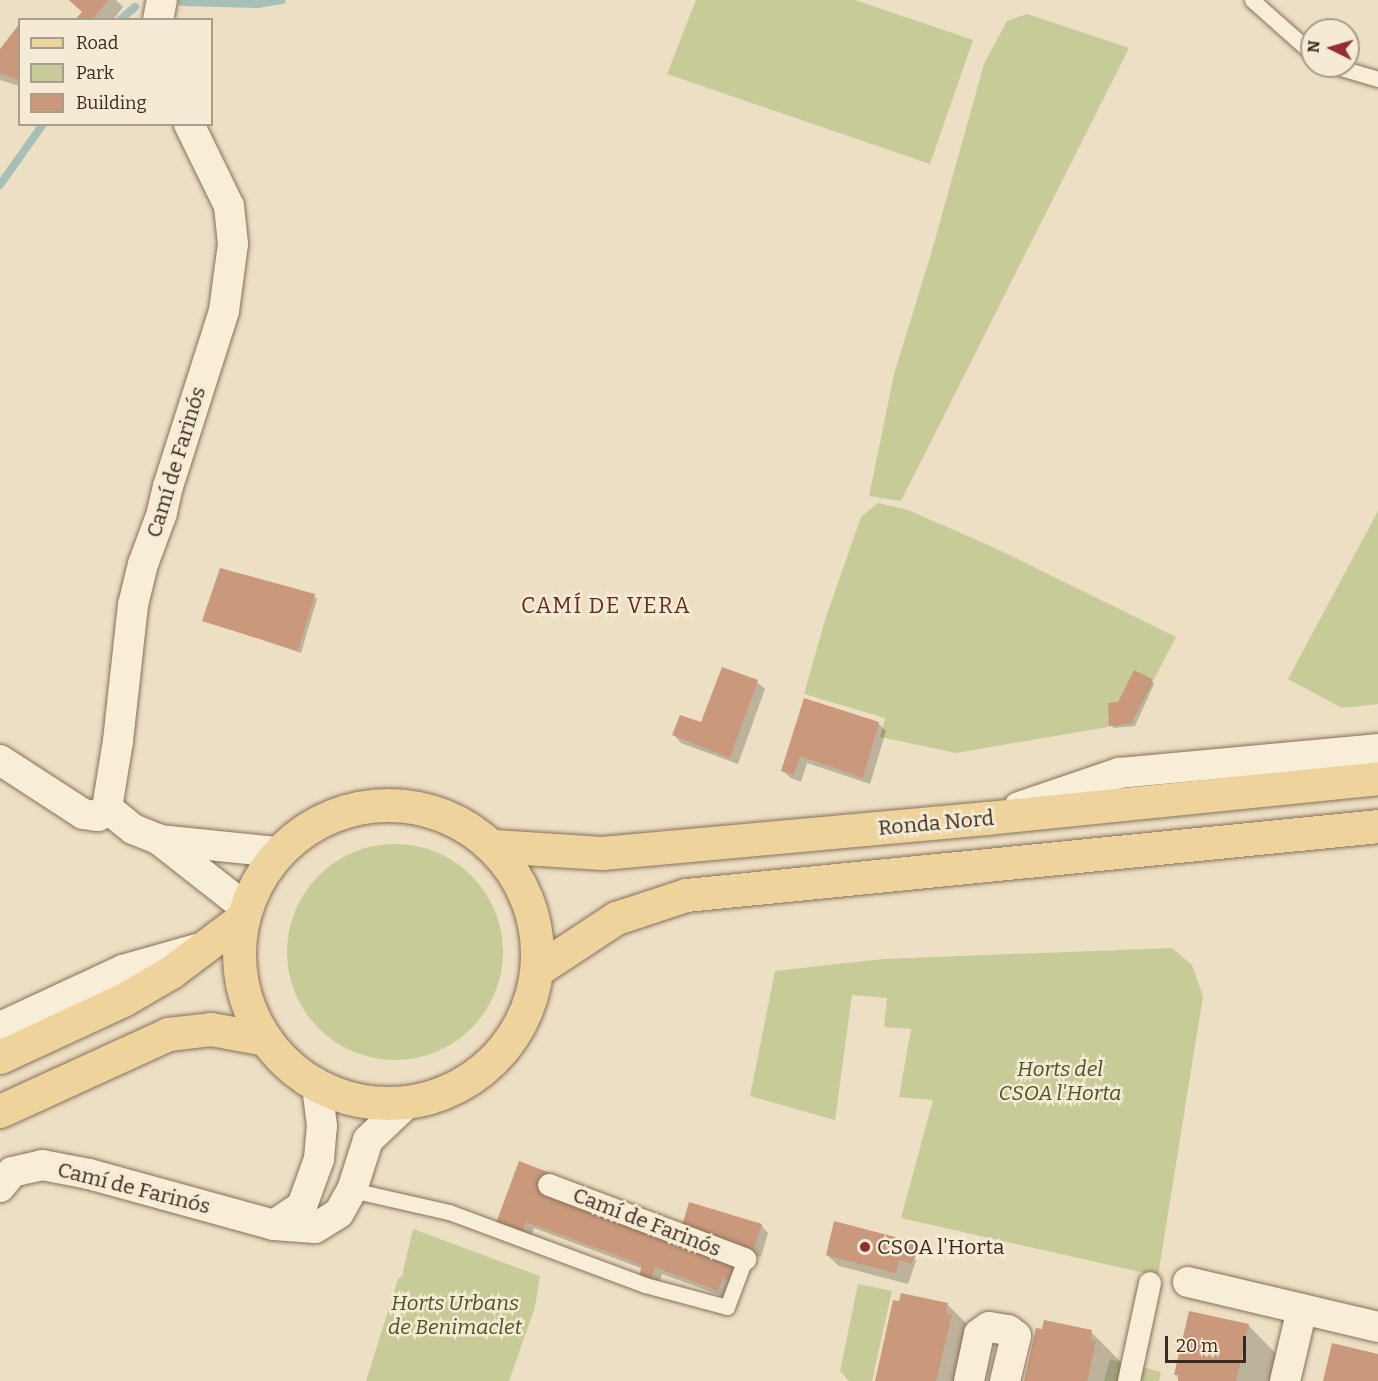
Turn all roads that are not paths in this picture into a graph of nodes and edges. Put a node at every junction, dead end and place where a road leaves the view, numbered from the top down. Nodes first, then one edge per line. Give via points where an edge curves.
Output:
1 (162, 0) edge
2 (1252, 0) edge
3 (158, 18) edge
4 (1300, 42) edge
5 (1360, 74) edge
6 (1378, 79) edge
7 (190, 126) edge
8 (1378, 748) edge
9 (0, 760) edge
10 (1378, 778) edge
11 (107, 808) junction
12 (987, 818) junction
13 (1378, 826) edge
14 (158, 839) junction
15 (494, 846) junction
16 (278, 852) junction
17 (245, 913) junction
18 (205, 946) junction
19 (537, 970) junction
20 (0, 1028) edge
21 (265, 1039) junction
22 (0, 1057) edge
23 (316, 1086) junction
24 (407, 1103) junction
25 (0, 1111) edge
26 (549, 1185) dead end
27 (0, 1187) edge
28 (352, 1190) junction
29 (274, 1225) junction
30 (745, 1259) joint
31 (1188, 1282) dead end
32 (1150, 1283) dead end
33 (1302, 1309) junction
34 (1378, 1328) edge
35 (969, 1381) edge
36 (1005, 1381) edge
37 (1129, 1381) edge
38 (1285, 1381) edge

1 - 3 street
2 - 4 lane
5 - 6 lane
7 - 11 street, Camí de Farinós via 229,206 233,244 224,311 133,605
8 - 12 street via 1119,773
9 - 11 street via 83,814 98,816
10 - 12 main road, Ronda Nord
11 - 14 street via 133,828
12 - 15 main road, Ronda Nord via 602,853
13 - 19 main road via 686,895 616,918
14 - 16 street
14 - 17 street
15 - 16 main road via 470,827 443,814 385,803 355,807 327,817 300,832
15 - 19 main road via 520,882 533,916
16 - 17 main road via 259,878
17 - 18 main road
17 - 21 main road via 239,949 241,980 250,1011
18 - 20 street via 123,970
18 - 22 main road via 171,972 123,1000
19 - 24 main road via 530,1002 516,1033 495,1059 470,1080 440,1095
21 - 23 main road via 288,1065
21 - 25 main road via 211,1029 168,1034
23 - 24 main road via 361,1101
23 - 29 street via 322,1126 319,1159 302,1206
24 - 28 street, Camí de Farinós via 368,1140
26 - 30 street, Camí de Farinós
27 - 29 street, Camí de Farinós via 12,1172 42,1165 89,1174
28 - 29 street, Camí de Farinós via 339,1213 315,1228
28 - 30 lane via 450,1212 645,1285 727,1307
31 - 33 street
32 - 37 street
33 - 34 street
33 - 38 street
35 - 36 street via 979,1334 989,1327 1008,1330 1016,1336

